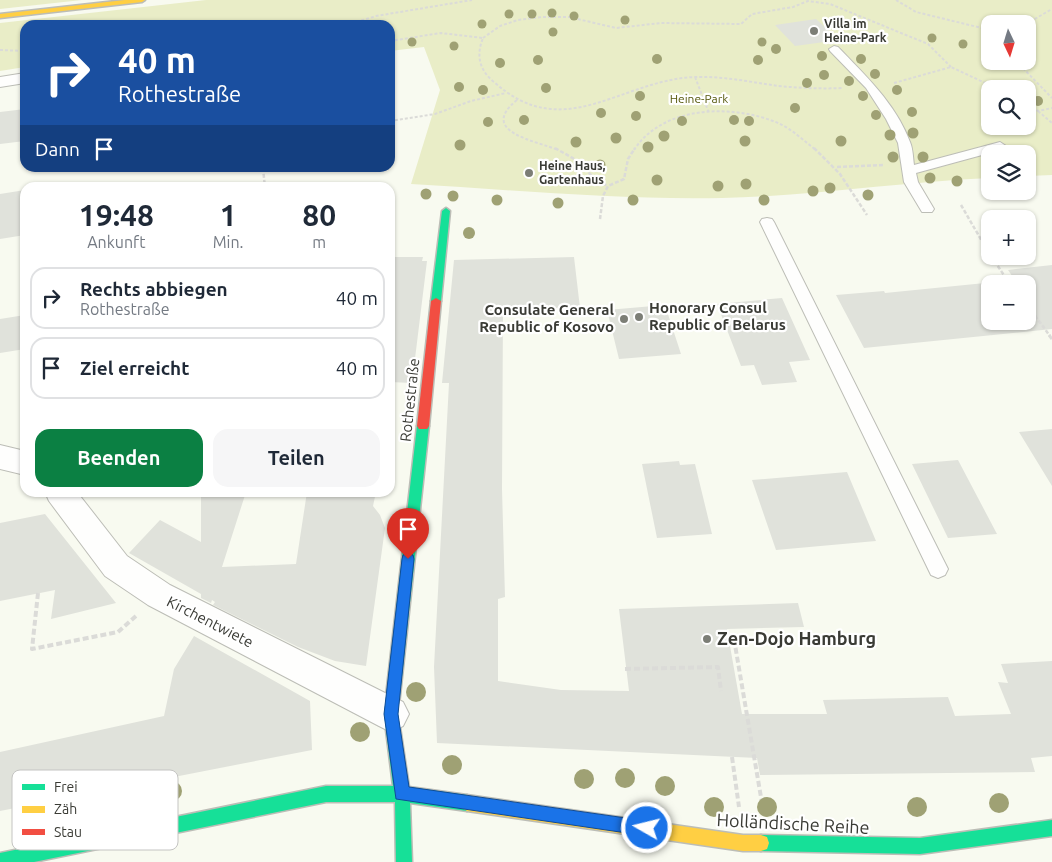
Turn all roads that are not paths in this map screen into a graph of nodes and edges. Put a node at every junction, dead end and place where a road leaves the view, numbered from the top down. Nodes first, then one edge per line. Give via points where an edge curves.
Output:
1 (142, 0) edge
2 (0, 16) edge
3 (834, 50) dead end
4 (20, 79) edge
5 (0, 82) edge
6 (981, 150) edge
7 (907, 168) junction
8 (927, 209) dead end
9 (446, 211) dead end
10 (767, 222) dead end
11 (0, 457) edge
12 (20, 462) edge
13 (63, 497) edge
14 (938, 569) dead end
15 (391, 714) junction
16 (402, 794) junction
17 (178, 824) edge
18 (1052, 828) edge
19 (54, 850) edge
20 (0, 861) edge
21 (404, 862) edge

1 - 2 street
3 - 7 lane via 870,86 902,138
4 - 5 street
6 - 7 lane
7 - 8 lane via 916,194
9 - 15 street, Rothestraße
10 - 14 lane
11 - 12 street
13 - 15 street, Kirchentwiete via 116,566 159,596
15 - 16 street, Rothestraße
16 - 17 street, Holländische Reihe via 326,794
16 - 18 street, Holländische Reihe via 743,843 920,846
16 - 21 street, Rothestraße
19 - 20 street, Holländische Reihe

